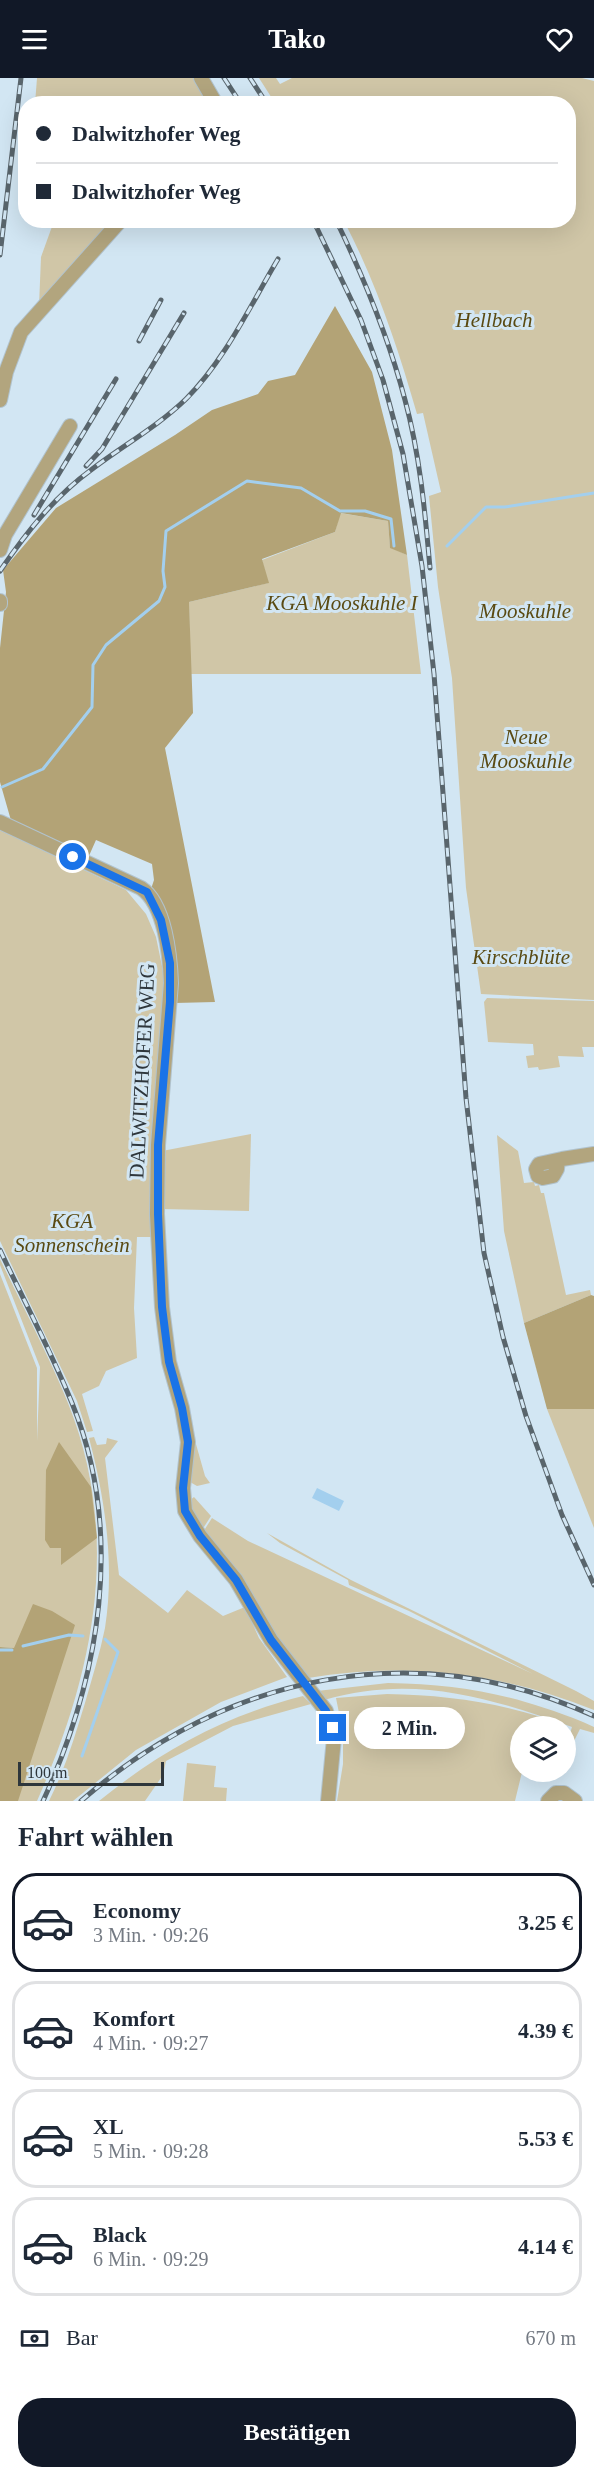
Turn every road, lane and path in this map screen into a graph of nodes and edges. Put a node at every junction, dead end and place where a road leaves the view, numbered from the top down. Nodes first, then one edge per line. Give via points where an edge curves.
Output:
1 (201, 78) edge
2 (211, 96) edge
3 (114, 228) edge
4 (0, 400) edge
5 (70, 426) dead end
6 (0, 550) edge
7 (0, 822) edge
8 (594, 1154) edge
9 (558, 1160) dead end
10 (569, 1797) edge
11 (328, 1801) edge
12 (548, 1801) edge

1 - 2 street
3 - 4 street via 21,332
5 - 6 street via 5,535
7 - 11 street, DALWITZHOFER WEG via 141,888 152,899 161,920 171,983 158,1145 158,1242 169,1362 188,1442 185,1511 236,1580 271,1640 326,1711 335,1749
8 - 9 street
10 - 12 street via 556,1793

